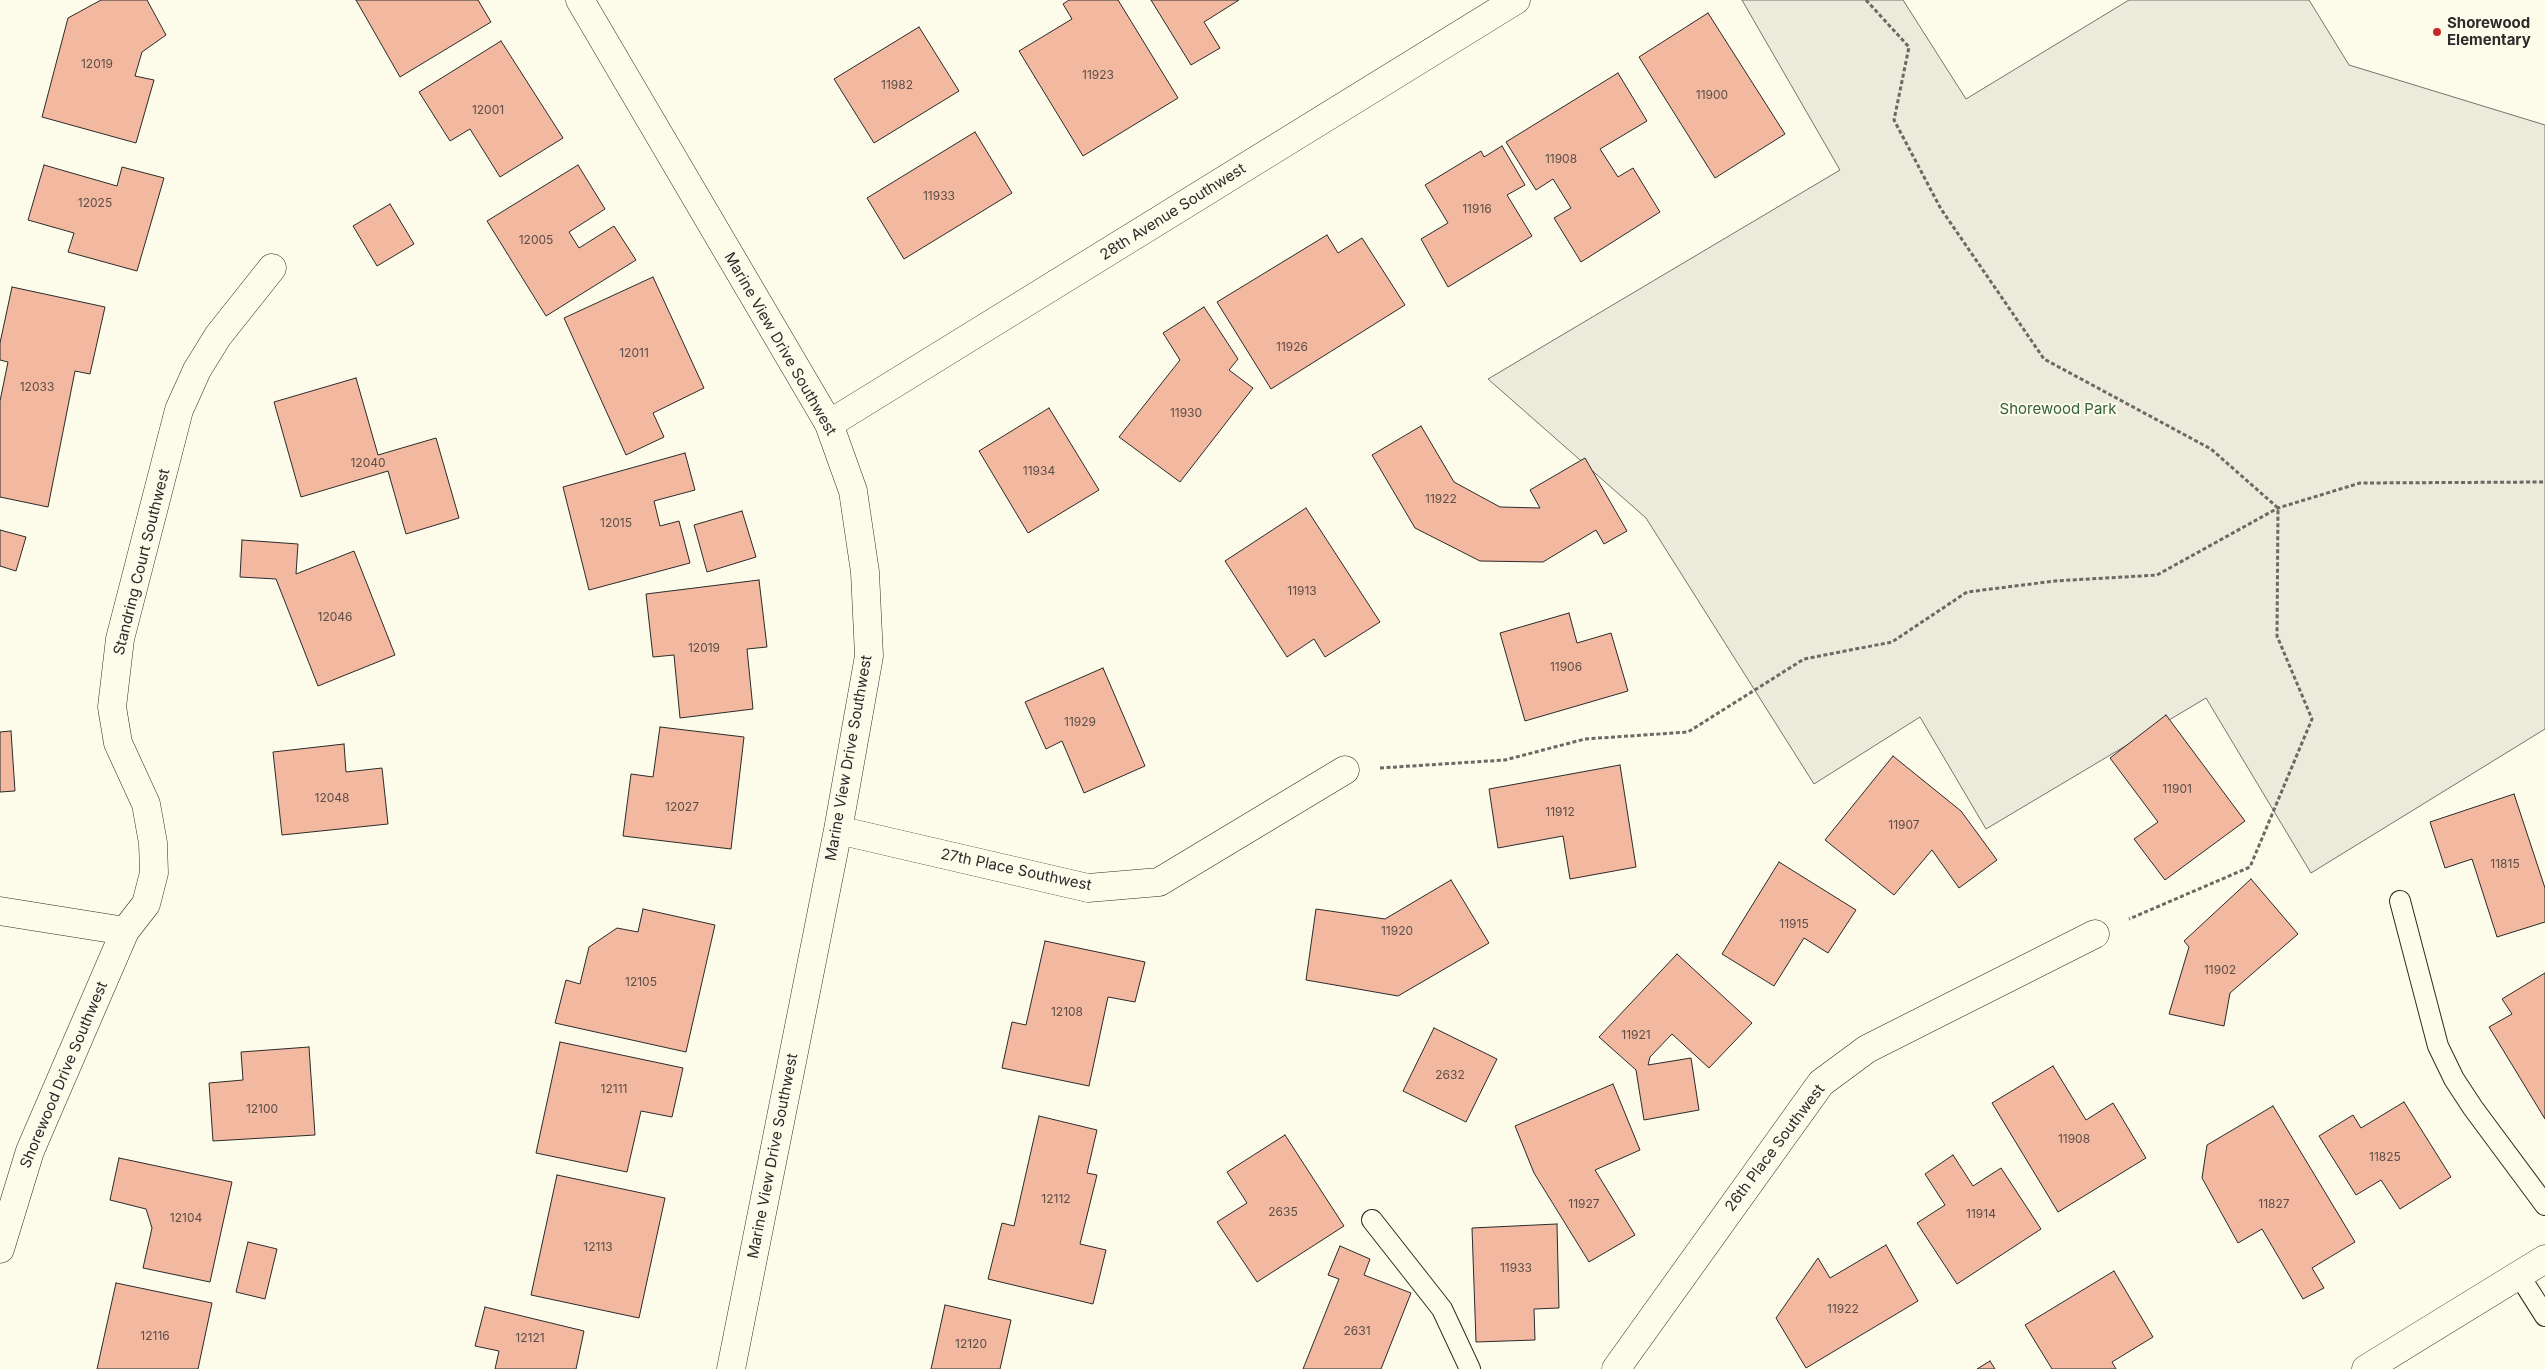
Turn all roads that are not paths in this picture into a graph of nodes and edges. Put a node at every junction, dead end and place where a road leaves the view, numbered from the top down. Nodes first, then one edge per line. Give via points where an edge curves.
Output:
1 (580, 0) edge
2 (1516, 0) edge
3 (272, 268) dead end
4 (829, 424) junction
5 (1345, 770) road end
6 (838, 830) junction
7 (2400, 901) dead end
8 (0, 911) edge
9 (125, 931) junction
10 (2095, 934) road end
11 (2545, 1205) edge
12 (1372, 1220) dead end
13 (0, 1249) edge
14 (2545, 1260) edge
15 (2519, 1275) junction
16 (2545, 1316) edge
17 (730, 1369) edge
18 (1470, 1369) edge
19 (1616, 1369) edge
20 (2366, 1369) edge

1 - 4 street, Marine View Drive Southwest
2 - 4 street, 28th Avenue Southwest
3 - 9 street, Standring Court Southwest via 218,336 197,370 179,410 120,639 112,707 118,743 146,804 154,873 146,904
4 - 6 street, Marine View Drive Southwest via 853,491 865,572 869,656
5 - 6 street, 27th Place Southwest via 1160,882 1088,888
6 - 17 street, Marine View Drive Southwest
7 - 11 lane via 2438,1046 2473,1108
8 - 9 street
9 - 13 street, Shorewood Drive Southwest via 30,1151
10 - 19 street, 26th Place Southwest via 1866,1049 1821,1083
12 - 18 lane via 1442,1309
14 - 15 street
15 - 16 lane
15 - 20 street

